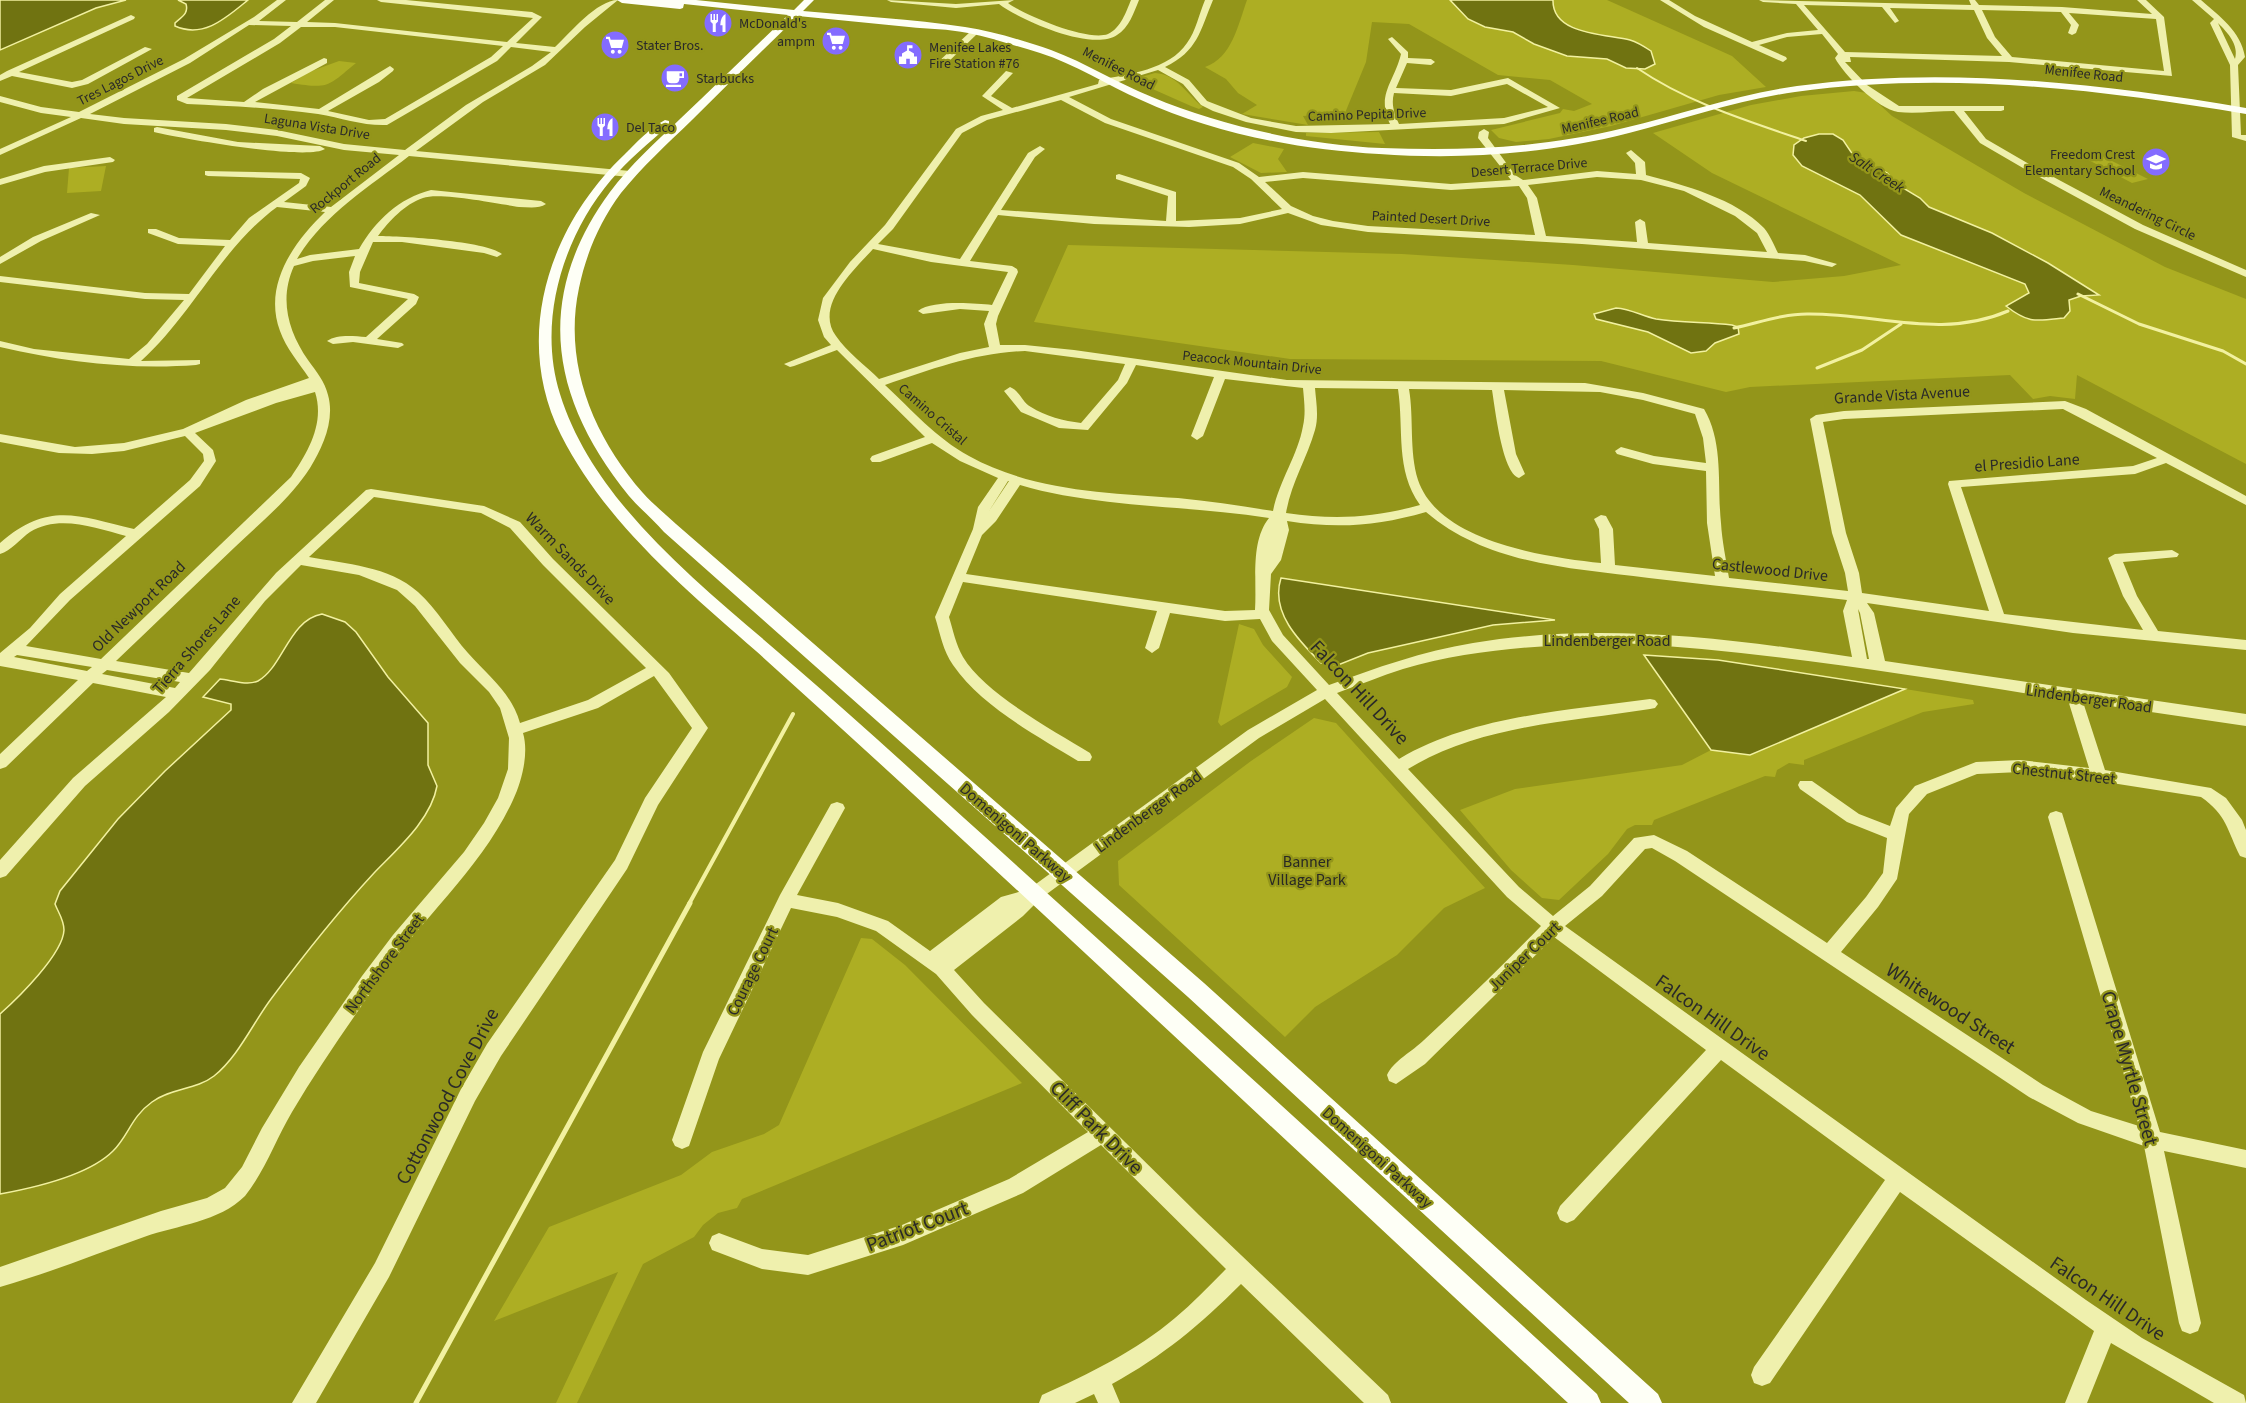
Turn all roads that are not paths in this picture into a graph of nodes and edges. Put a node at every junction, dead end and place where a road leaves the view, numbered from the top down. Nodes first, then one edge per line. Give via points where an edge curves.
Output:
1 (268, 0) edge
2 (282, 0) edge
3 (330, 0) edge
4 (381, 0) edge
5 (614, 0) edge
6 (622, 0) edge
7 (668, 0) edge
8 (795, 0) edge
9 (809, 0) edge
10 (891, 0) edge
11 (1135, 0) edge
12 (1209, 0) edge
13 (1664, 0) edge
14 (1763, 0) edge
15 (1971, 0) edge
16 (2141, 0) edge
17 (2196, 0) edge
18 (1006, 1) edge
19 (933, 2) edge
20 (1798, 2) junction
21 (1885, 6) junction
22 (1978, 9) junction
23 (2062, 9) junction
24 (787, 14) junction
25 (131, 17) dead end
26 (2160, 17) junction
27 (1895, 21) dead end
28 (247, 23) junction
29 (299, 24) junction
30 (1822, 32) junction
31 (974, 33) junction
32 (2072, 33) dead end
33 (1392, 39) dead end
34 (1753, 44) junction
35 (510, 45) junction
36 (560, 48) junction
37 (148, 49) dead end
38 (1842, 54) junction
39 (1783, 59) dead end
40 (2009, 59) junction
41 (1404, 60) junction
42 (324, 61) dead end
43 (1431, 62) dead end
44 (939, 66) dead end
45 (1158, 67) junction
46 (390, 69) dead end
47 (10, 73) junction
48 (1010, 73) dead end
49 (716, 74) dead end
50 (0, 78) edge
51 (1110, 81) junction
52 (1864, 83) junction
53 (1391, 90) junction
54 (1060, 96) junction
55 (0, 99) edge
56 (686, 103) dead end
57 (247, 104) junction
58 (0, 105) edge
59 (1956, 108) junction
60 (2001, 108) dead end
61 (1009, 110) junction
62 (2240, 110) edge
63 (320, 112) junction
64 (77, 117) junction
65 (1478, 123) junction
66 (1396, 127) junction
67 (2242, 138) edge
68 (1040, 149) dead end
69 (0, 152) edge
70 (1498, 152) junction
71 (1631, 153) dead end
72 (404, 156) junction
73 (110, 160) dead end
74 (208, 173) dead end
75 (618, 177) junction
76 (1119, 177) dead end
77 (1641, 177) junction
78 (1259, 180) junction
79 (0, 182) edge
80 (1522, 183) junction
81 (278, 201) junction
82 (541, 204) dead end
83 (335, 208) junction
84 (1290, 209) junction
85 (994, 212) junction
86 (94, 215) dead end
87 (1640, 222) dead end
88 (1170, 224) junction
89 (152, 231) dead end
90 (1541, 238) junction
91 (370, 239) junction
92 (232, 243) junction
93 (872, 246) junction
94 (1643, 246) junction
95 (497, 254) dead end
96 (1774, 255) junction
97 (361, 256) junction
98 (0, 261) edge
99 (290, 263) junction
100 (963, 263) junction
101 (1832, 264) dead end
102 (2246, 273) edge
103 (0, 279) edge
104 (193, 297) junction
105 (995, 308) junction
106 (923, 311) dead end
107 (333, 341) dead end
108 (368, 341) junction
109 (0, 344) edge
110 (398, 345) dead end
111 (838, 346) junction
112 (995, 349) junction
113 (196, 362) dead end
114 (1132, 362) junction
115 (132, 363) junction
116 (790, 363) dead end
117 (1221, 375) junction
118 (318, 383) junction
119 (876, 384) junction
120 (1309, 385) junction
121 (1402, 386) junction
122 (1497, 387) junction
123 (1010, 391) dead end
124 (187, 432) junction
125 (1197, 436) dead end
126 (0, 438) edge
127 (933, 438) junction
128 (1621, 451) dead end
129 (2168, 458) junction
130 (876, 459) dead end
131 (1713, 468) junction
132 (1519, 474) dead end
133 (1010, 479) junction
134 (370, 493) joint
135 (2246, 501) edge
136 (1428, 507) junction
137 (1279, 514) junction
138 (1600, 519) dead end
139 (136, 534) junction
140 (0, 550) edge
141 (2172, 554) dead end
142 (299, 560) junction
143 (1608, 568) junction
144 (957, 577) junction
145 (1723, 583) junction
146 (1856, 596) junction
147 (1165, 607) junction
148 (1264, 614) junction
149 (1998, 617) junction
150 (2153, 635) junction
151 (2246, 645) edge
152 (1152, 648) dead end
153 (13, 649) junction
154 (63, 657) junction
155 (0, 660) edge
156 (104, 663) junction
157 (1861, 663) junction
158 (1878, 665) junction
159 (50, 669) junction
160 (656, 669) junction
161 (147, 671) junction
162 (89, 678) junction
163 (192, 680) junction
164 (133, 686) junction
165 (1328, 691) junction
166 (178, 694) junction
167 (2074, 696) junction
168 (1650, 704) dead end
169 (2246, 720) edge
170 (700, 728) joint
171 (516, 730) junction
172 (1084, 757) dead end
173 (0, 763) edge
174 (1399, 766) junction
175 (2099, 775) junction
176 (1806, 785) dead end
177 (837, 808) dead end
178 (2056, 817) dead end
179 (1896, 835) junction
180 (1654, 842) joint
181 (2246, 851) edge
182 (0, 871) edge
183 (1064, 873) junction
184 (1034, 894) junction
185 (786, 900) junction
186 (1553, 926) junction
187 (1829, 954) junction
188 (937, 965) junction
189 (1719, 1049) junction
190 (1396, 1075) dead end
191 (1103, 1133) junction
192 (2152, 1139) junction
193 (682, 1140) dead end
194 (2246, 1159) edge
195 (1898, 1178) junction
196 (1567, 1213) dead end
197 (719, 1243) dead end
198 (1240, 1269) junction
199 (0, 1277) edge
200 (2190, 1323) dead end
201 (2106, 1327) junction
202 (1762, 1375) dead end
203 (1100, 1380) junction
204 (303, 1403) edge
205 (1050, 1403) edge
206 (1110, 1403) edge
207 (1380, 1403) edge
208 (1588, 1403) edge
209 (1649, 1403) edge
210 (2076, 1403) edge
211 (2236, 1403) edge

1 - 28 street, Tres Lagos Drive via 244,19
2 - 28 street, Tres Lagos Drive
3 - 29 street
4 - 35 street via 536,15 537,20
5 - 36 street, Rockport Road via 580,26
6 - 24 main road, Menifee Road
7 - 24 main road, Menifee Road
8 - 24 main road
9 - 24 main road
10 - 19 street
11 - 18 street via 1120,29 1103,39 1030,19
12 - 45 street, Camino Cristal via 1187,49
13 - 34 street via 1683,14
14 - 20 street
15 - 22 street
16 - 26 street
17 - 62 street via 2223,23 2241,51 2235,65
18 - 19 street via 963,6
20 - 21 street
20 - 30 street
21 - 22 street
21 - 27 street
22 - 23 street
22 - 40 street via 1991,39
23 - 26 street
23 - 32 street via 2075,25
24 - 31 main road, Menifee Road
24 - 49 main road
24 - 75 main road
25 - 47 street
26 - 40 street via 2169,75
28 - 29 street
28 - 64 street, Tres Lagos Drive via 187,61
29 - 35 street
29 - 57 street via 180,98
30 - 34 street via 1787,35
30 - 38 street
31 - 44 street
31 - 51 main road, Menifee Road via 1046,52
33 - 41 street via 1403,49
34 - 39 street
35 - 36 street
35 - 63 street via 486,64 387,122 369,123
36 - 72 street, Rockport Road
37 - 47 street via 72,85
38 - 40 street
38 - 52 street via 1839,58
41 - 43 street
41 - 53 street
42 - 57 street
45 - 51 street, Camino Cristal
45 - 66 street, Camino Pepita Drive via 1186,82 1204,103 1249,120 1313,130
46 - 63 street
47 - 50 street
48 - 61 street via 986,96
51 - 54 street, Camino Cristal
51 - 70 main road, Menifee Road via 1183,114 1276,138 1376,151
52 - 59 street via 1894,106
52 - 62 main road, Menifee Road via 1986,81 2064,86
52 - 70 main road, Menifee Road via 1745,98 1579,142
53 - 65 street, Camino Pepita Drive via 1451,93 1508,81 1556,108 1519,119
53 - 66 street via 1388,112
54 - 61 street, Camino Cristal
54 - 78 street, Painted Desert Drive via 1115,124 1236,165
55 - 64 street, Laguna Vista Drive
56 - 75 main road
57 - 63 street
58 - 64 street, Laguna Vista Drive
59 - 60 street
59 - 102 street, Meandering Circle via 1983,141 2026,166 2139,226
61 - 93 street, Camino Cristal via 973,122 955,135
62 - 67 street
64 - 69 street, Tres Lagos Drive
64 - 72 street, Laguna Vista Drive via 264,131
64 - 72 street, Laguna Vista Drive via 220,143
65 - 66 street, Camino Pepita Drive
65 - 70 street via 1484,138
68 - 85 street via 1031,155
70 - 80 street via 1512,177
71 - 77 street via 1640,162
72 - 75 street, Laguna Vista Drive
72 - 83 street, Rockport Road
73 - 79 street via 44,169
74 - 81 street via 305,178 303,184
75 - 183 main road, Domenigoni Parkway via 578,261 568,299 567,339 575,390 630,487 718,572
75 - 184 main road, Domenigoni Parkway via 577,220 556,264 549,291 544,330 552,392 569,435 603,491 645,537
76 - 88 street via 1173,194
77 - 80 street, Desert Terrace Drive via 1597,174
77 - 96 street, Desert Terrace Drive via 1681,187 1738,214 1761,231
78 - 80 street, Desert Terrace Drive via 1303,175 1435,187
78 - 84 street, Painted Desert Drive
80 - 90 street via 1535,207
81 - 83 street
81 - 92 street
82 - 91 street via 421,194 387,219
83 - 99 street, Rockport Road via 306,236
84 - 88 street via 1243,223
84 - 90 street, Painted Desert Drive via 1354,227
85 - 88 street via 1083,222
85 - 100 street
86 - 98 street via 37,239
87 - 94 street
89 - 92 street via 178,241
90 - 94 street, Painted Desert Drive
91 - 95 street via 402,239
91 - 97 street
92 - 104 street
93 - 100 street
93 - 111 street, Camino Cristal via 854,264 825,306 825,327
94 - 96 street, Painted Desert Drive
96 - 101 street, Painted Desert Drive
97 - 99 street via 306,265
97 - 108 street via 354,285 414,297
99 - 118 street, Rockport Road via 284,278 283,329
100 - 105 street via 1012,269
103 - 104 street via 145,296
104 - 115 street
105 - 106 street via 960,306
105 - 112 street via 990,324
107 - 108 street
108 - 110 street
109 - 115 street via 34,352
111 - 116 street
111 - 119 street, Camino Cristal
112 - 114 street, Peacock Mountain Drive via 1047,350
112 - 119 street, Peacock Mountain Drive via 945,360
113 - 115 street
114 - 117 street, Peacock Mountain Drive
114 - 123 street via 1123,381 1084,426 1063,425 1025,409
117 - 120 street, Peacock Mountain Drive
117 - 125 street
118 - 124 street
118 - 156 street, Old Newport Road via 322,424 300,475
119 - 127 street, Camino Cristal
120 - 121 street, Peacock Mountain Drive
120 - 137 street, Falcon Hill Drive via 1309,429 1292,468
121 - 122 street, Peacock Mountain Drive
121 - 136 street, Castlewood Drive via 1408,465 1412,482
122 - 131 street, Peacock Mountain Drive via 1600,389 1700,412
122 - 132 street via 1510,454
124 - 126 street via 97,450 61,450
124 - 139 street via 209,453 210,461 195,483
127 - 130 street
127 - 133 street, Camino Cristal via 961,458
128 - 131 street via 1653,460
129 - 135 street
129 - 146 street, Grande Vista Avenue via 2065,405 1816,419 1834,514
129 - 149 street, el Presidio Lane via 2135,470 1954,484
131 - 145 street via 1714,523
133 - 137 street, Camino Cristal via 1114,497
133 - 144 street via 991,518 979,528
134 - 142 street, Tierra Shores Lane
134 - 160 street, Warm Sands Drive via 460,505 502,517 515,525
136 - 137 street, Camino Cristal via 1366,521 1333,522
136 - 143 street, Castlewood Drive via 1460,531 1499,548
137 - 148 street, Falcon Hill Drive via 1282,530 1274,560 1264,573
138 - 143 street via 1606,529
139 - 140 street via 51,519 27,529
139 - 153 street
141 - 150 street via 2115,558 2130,596
142 - 163 street, Tierra Shores Lane via 260,598
142 - 171 street via 383,579 414,596 458,651 500,693
143 - 145 street, Castlewood Drive
144 - 147 street
144 - 172 street via 942,617 958,661 983,687
145 - 146 street, Castlewood Drive
146 - 149 street, Castlewood Drive
146 - 157 street, Grande Vista Avenue via 1850,611
146 - 158 street, Grande Vista Avenue via 1867,613
147 - 148 street via 1225,616
147 - 152 street
148 - 165 street, Falcon Hill Drive via 1278,638
149 - 150 street, Castlewood Drive
150 - 151 street, Castlewood Drive
153 - 154 street
153 - 155 street
154 - 156 street
154 - 159 street
155 - 159 street
156 - 161 street
156 - 162 street, Old Newport Road
157 - 158 street, Lindenberger Road
157 - 165 street, Lindenberger Road via 1696,641 1557,638 1446,654
158 - 167 street, Lindenberger Road
159 - 162 street
160 - 170 street, Warm Sands Drive
160 - 171 street via 593,704
161 - 163 street
161 - 164 street
162 - 164 street
162 - 173 street, Old Newport Road
163 - 166 street, Tierra Shores Lane
164 - 166 street
165 - 174 street, Falcon Hill Drive
165 - 183 street, Lindenberger Road via 1265,724
166 - 182 street, Tierra Shores Lane via 79,782
167 - 169 street, Lindenberger Road
167 - 175 street
168 - 174 street via 1492,728 1427,750
170 - 204 street, Cottonwood Cove Drive via 651,802 610,881 494,1050 381,1270
171 - 199 street, Northshore Street via 517,758 511,786 480,845 405,933 339,1023 233,1194 218,1203
174 - 186 street, Falcon Hill Drive via 1513,892
175 - 179 street, Chestnut Street via 2020,766 1976,768 1921,790 1902,812
175 - 181 street, Chestnut Street via 2205,792 2220,802 2234,820
176 - 179 street via 1853,818
177 - 185 street, Courage Court
178 - 192 street, Crape Myrtle Street
179 - 187 street, Chestnut Street via 1891,874
180 - 186 street, Juniper Court via 1640,843 1596,891
180 - 187 street, Whitewood Street via 1682,856
183 - 184 street, Lindenberger Road
183 - 209 main road, Domenigoni Parkway
184 - 188 street, Lindenberger Road via 1017,911
184 - 208 main road, Domenigoni Parkway
185 - 188 street, Cliff Park Drive via 838,910 882,926
185 - 193 street, Courage Court via 711,1058
186 - 189 street, Falcon Hill Drive
186 - 190 street, Juniper Court via 1453,1026
187 - 192 street, Whitewood Street via 2046,1097 2103,1125
188 - 191 street, Cliff Park Drive
189 - 195 street, Falcon Hill Drive
189 - 196 street
191 - 197 street, Patriot Court via 1016,1186 903,1235 808,1265 762,1259
191 - 198 street, Cliff Park Drive
192 - 194 street, Whitewood Street
192 - 200 street, Crape Myrtle Street
195 - 201 street, Falcon Hill Drive
195 - 202 street
198 - 203 street via 1183,1326
198 - 207 street, Cliff Park Drive
201 - 210 street
201 - 211 street, Falcon Hill Drive
203 - 205 street
203 - 206 street

